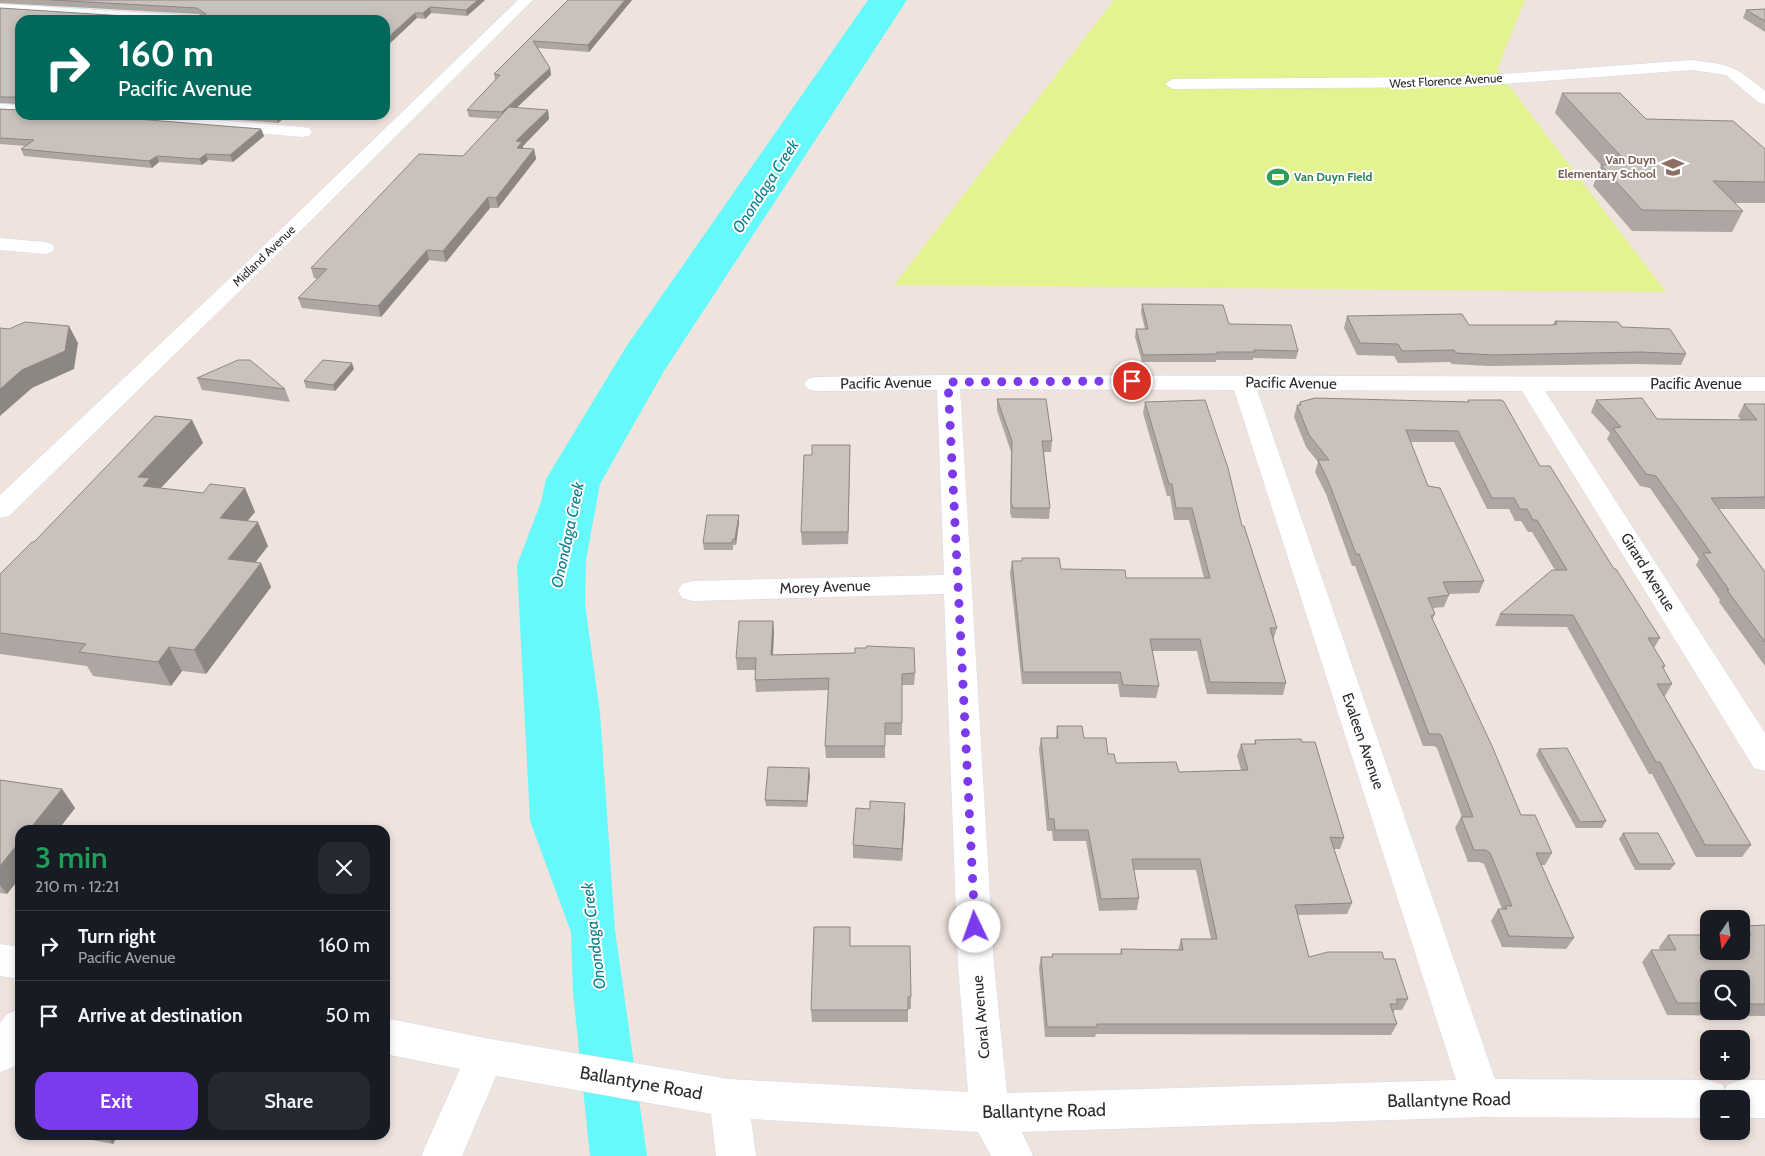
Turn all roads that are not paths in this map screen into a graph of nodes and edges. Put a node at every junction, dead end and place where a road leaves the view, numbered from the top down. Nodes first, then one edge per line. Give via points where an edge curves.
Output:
1 (526, 0) edge
2 (0, 8) edge
3 (116, 15) edge
4 (1173, 84) dead end
5 (1765, 99) edge
6 (0, 109) edge
7 (15, 110) edge
8 (154, 120) edge
9 (303, 132) dead end
10 (0, 244) edge
11 (45, 248) dead end
12 (948, 382) junction
13 (1243, 383) junction
14 (816, 384) dead end
15 (1765, 384) edge
16 (1530, 386) junction
17 (0, 510) edge
18 (958, 584) junction
19 (692, 591) dead end
20 (1765, 759) edge
21 (0, 960) edge
22 (15, 962) edge
23 (15, 1034) edge
24 (390, 1037) edge
25 (0, 1054) edge
26 (484, 1056) junction
27 (729, 1098) junction
28 (1482, 1098) junction
29 (1700, 1099) edge
30 (1750, 1099) edge
31 (1765, 1100) edge
32 (989, 1113) junction
33 (441, 1156) edge
34 (736, 1156) edge
35 (1013, 1156) edge

1 - 17 street, Midland Avenue
2 - 3 street
4 - 5 street, West Florence Avenue via 1463,82 1677,65 1732,72
6 - 7 street
8 - 9 street
10 - 11 street
12 - 13 street, Pacific Avenue
12 - 14 street, Pacific Avenue
12 - 18 street, Coral Avenue
13 - 16 street, Pacific Avenue
13 - 28 street, Evaleen Avenue
15 - 16 street, Pacific Avenue
16 - 20 street, Girard Avenue
18 - 19 street, Morey Avenue
18 - 32 street, Coral Avenue via 976,965
21 - 22 street
23 - 25 street
24 - 26 street, Ballantyne Road
26 - 27 street, Ballantyne Road
26 - 33 street
27 - 32 street, Ballantyne Road
27 - 34 street
28 - 29 street, Ballantyne Road
28 - 32 street, Ballantyne Road
30 - 31 street
32 - 35 street

